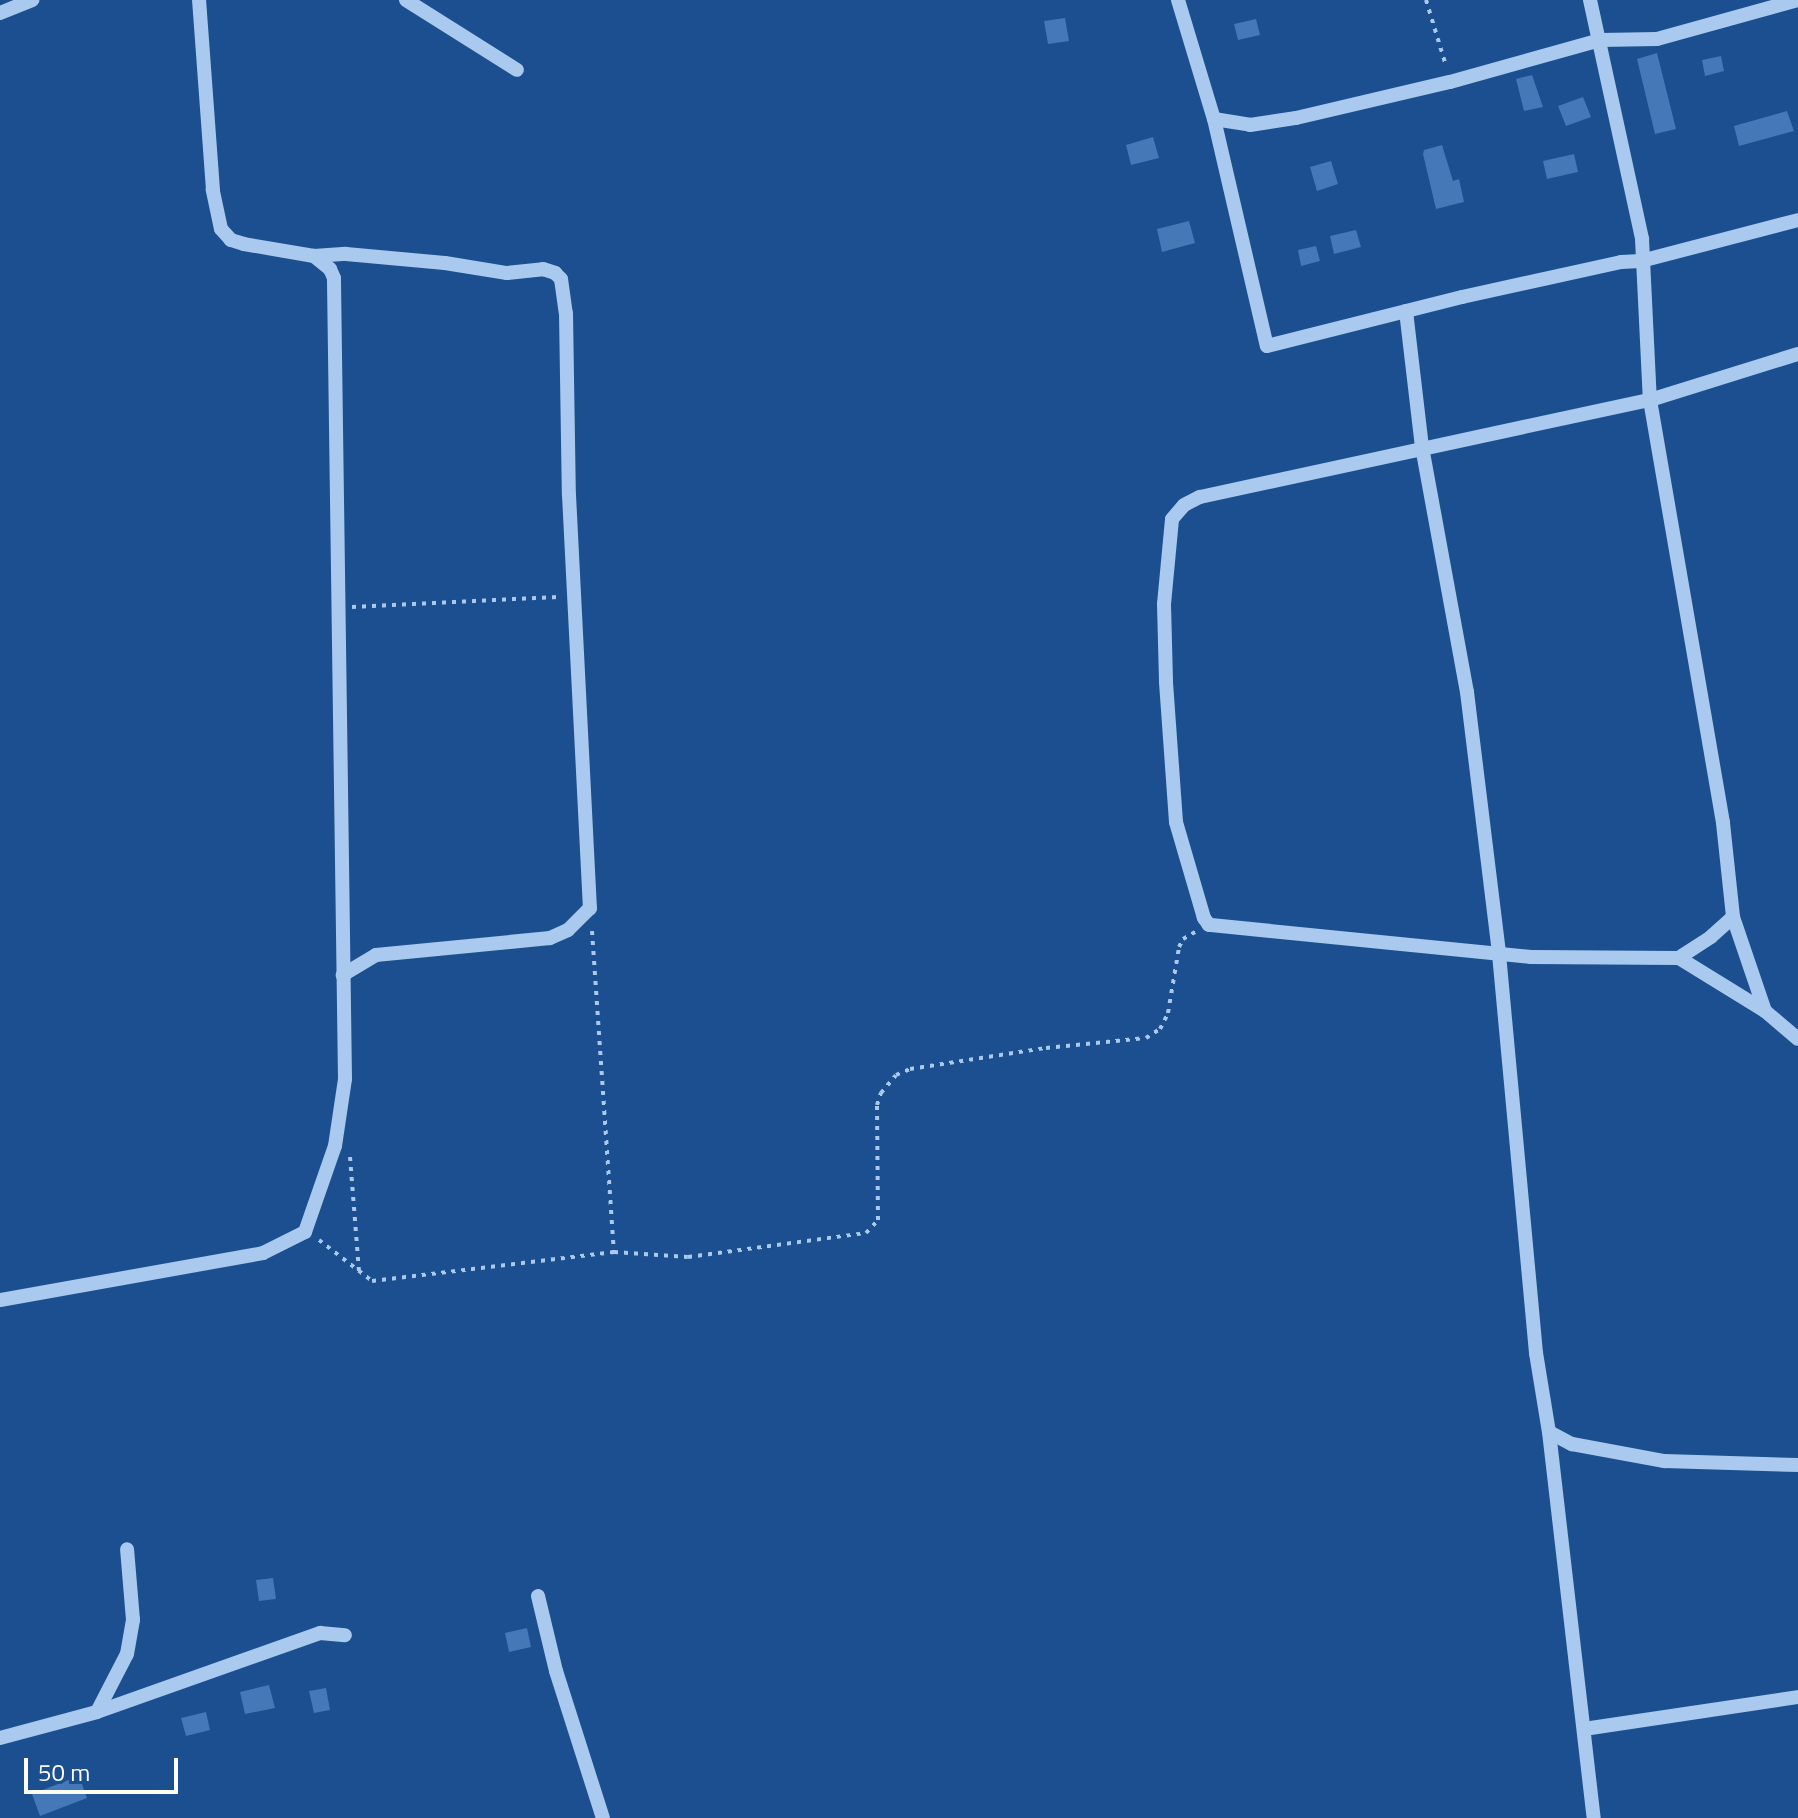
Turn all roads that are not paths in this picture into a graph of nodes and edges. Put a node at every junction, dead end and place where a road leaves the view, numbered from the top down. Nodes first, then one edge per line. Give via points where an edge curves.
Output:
1 (33, 0) edge
2 (199, 0) edge
3 (406, 0) edge
4 (1178, 0) edge
5 (1590, 0) edge
6 (1798, 0) edge
7 (0, 13) edge
8 (1600, 40) junction
9 (517, 70) dead end
10 (1214, 119) junction
11 (1798, 220) edge
12 (314, 256) junction
13 (1641, 261) junction
14 (1406, 311) junction
15 (1798, 354) edge
16 (1650, 400) junction
17 (1422, 447) junction
18 (1733, 917) junction
19 (1499, 954) junction
20 (1679, 958) junction
21 (343, 975) junction
22 (1765, 1011) junction
23 (1798, 1039) edge
24 (0, 1300) edge
25 (1549, 1432) junction
26 (1798, 1465) edge
27 (127, 1549) dead end
28 (538, 1596) dead end
29 (345, 1635) dead end
30 (1798, 1697) edge
31 (97, 1712) junction
32 (1584, 1729) junction
33 (0, 1738) edge
34 (603, 1818) edge
35 (1594, 1818) edge

1 - 7 street
2 - 12 street via 213,190 221,229 231,240
3 - 9 street
4 - 10 street
5 - 8 street
6 - 8 street via 1657,39
8 - 10 street via 1296,118 1250,125
8 - 13 street via 1642,239
10 - 14 street via 1267,346
11 - 13 street
12 - 21 street via 334,278
12 - 21 street via 417,260 507,273 543,269 561,279 590,908 568,930 550,938 376,955
13 - 14 street
13 - 16 street
14 - 17 street
15 - 16 street
16 - 17 street
16 - 18 street via 1723,823
17 - 19 street via 1467,692
17 - 19 street via 1200,497 1172,519 1164,604 1176,822 1209,925
18 - 20 street
18 - 22 street
19 - 20 street
19 - 25 street via 1520,1206
20 - 22 street
21 - 24 street via 345,1079 337,1133 305,1232 263,1253 233,1260
22 - 23 street
25 - 26 street via 1572,1444 1664,1461
25 - 32 street
27 - 31 street via 133,1620 127,1654
28 - 34 street
29 - 31 street via 320,1633
30 - 32 street
31 - 33 street
32 - 35 street

